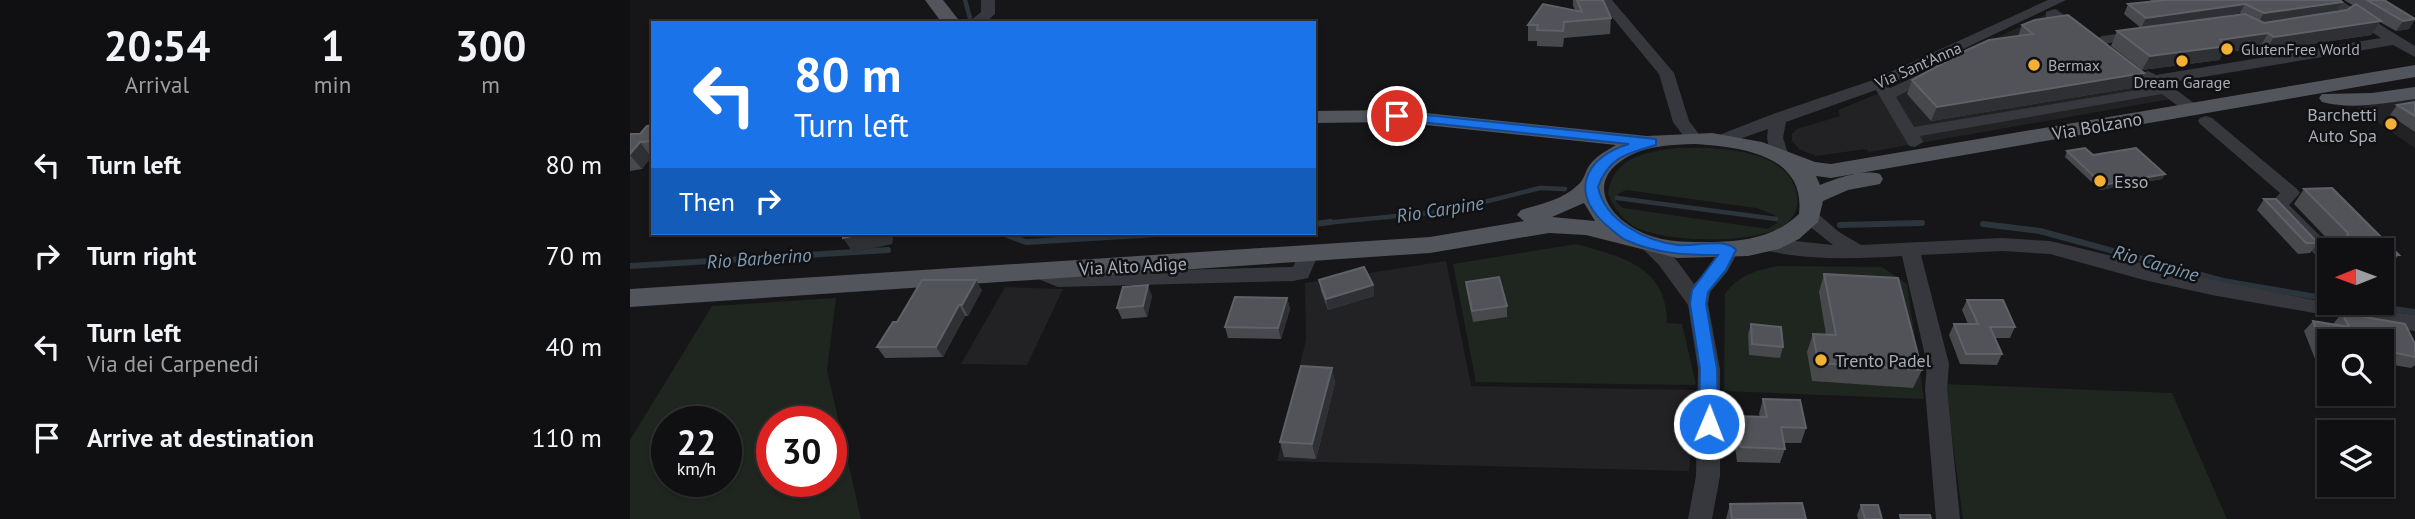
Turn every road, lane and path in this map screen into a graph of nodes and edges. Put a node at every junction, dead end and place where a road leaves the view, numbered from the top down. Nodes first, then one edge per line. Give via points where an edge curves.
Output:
1 (934, 0) edge
2 (988, 0) edge
3 (1605, 0) edge
4 (2330, 0) edge
5 (2052, 7) edge
6 (950, 21) edge
7 (978, 21) edge
8 (2157, 32) edge
9 (2102, 40) junction
10 (2395, 40) junction
11 (2415, 52) edge
12 (2415, 71) edge
13 (2154, 80) junction
14 (2415, 84) edge
15 (1883, 89) junction
16 (2415, 93) edge
17 (2329, 98) junction
18 (2199, 115) junction
19 (1316, 117) edge
20 (1779, 117) junction
21 (1535, 129) junction
22 (1688, 130) junction
23 (2042, 135) junction
24 (1912, 138) junction
25 (1725, 139) junction
26 (1657, 141) junction
27 (1780, 156) junction
28 (1591, 185) junction
29 (1811, 207) junction
30 (1639, 240) junction
31 (1767, 244) junction
32 (2317, 245) edge
33 (1728, 250) junction
34 (1856, 251) junction
35 (1910, 251) junction
36 (630, 283) edge
37 (630, 298) edge
38 (1698, 304) junction
39 (2317, 306) edge
40 (2391, 315) edge
41 (2415, 323) edge
42 (1700, 519) edge
43 (1948, 519) edge

1 - 6 main road
2 - 7 street via 988,14
3 - 22 street via 1666,73
4 - 10 street
5 - 9 street
5 - 15 street, Via Sant'Anna
5 - 24 street via 2156,92
8 - 9 street
9 - 13 street
10 - 11 street
10 - 13 street
12 - 18 main road, Via Bolzano
13 - 18 street
14 - 17 main road, Via Bolzano
15 - 20 street, Via Sant'Anna
15 - 24 street
16 - 17 main road
17 - 18 main road, Via Bolzano
18 - 23 main road, Via Bolzano
18 - 29 main road, Via Bolzano via 1843,184
18 - 32 street via 2291,192 2278,205
19 - 21 main road via 1397,116
20 - 25 street, Via Sant'Anna
20 - 27 street via 1775,138
21 - 26 main road
21 - 28 main road via 1578,150 1590,169
22 - 25 main road, Via Bolzano
22 - 26 main road, Via Bolzano
23 - 24 main road via 2007,132 1926,145
23 - 27 main road, Via Bolzano via 1831,171 1811,169
25 - 27 main road, Via Bolzano
26 - 28 main road, Via Alto Adige via 1608,159
27 - 29 main road via 1806,179
28 - 30 main road via 1600,214
28 - 36 main road, Via Alto Adige via 1559,209 1473,226
29 - 31 main road, Via Bolzano via 1785,239
29 - 34 street via 1832,236
30 - 33 main road, Via Alto Adige via 1677,250
30 - 37 main road, Via Alto Adige via 1586,227 1549,225 1430,246
30 - 38 street via 1666,260
31 - 33 main road, Via Bolzano
31 - 34 street via 1797,251
33 - 38 street via 1700,290
34 - 35 street
35 - 39 street via 1998,244 2040,247 2276,302
35 - 43 street via 1938,364 1936,389
38 - 42 street via 1709,369 1708,476
40 - 41 street

